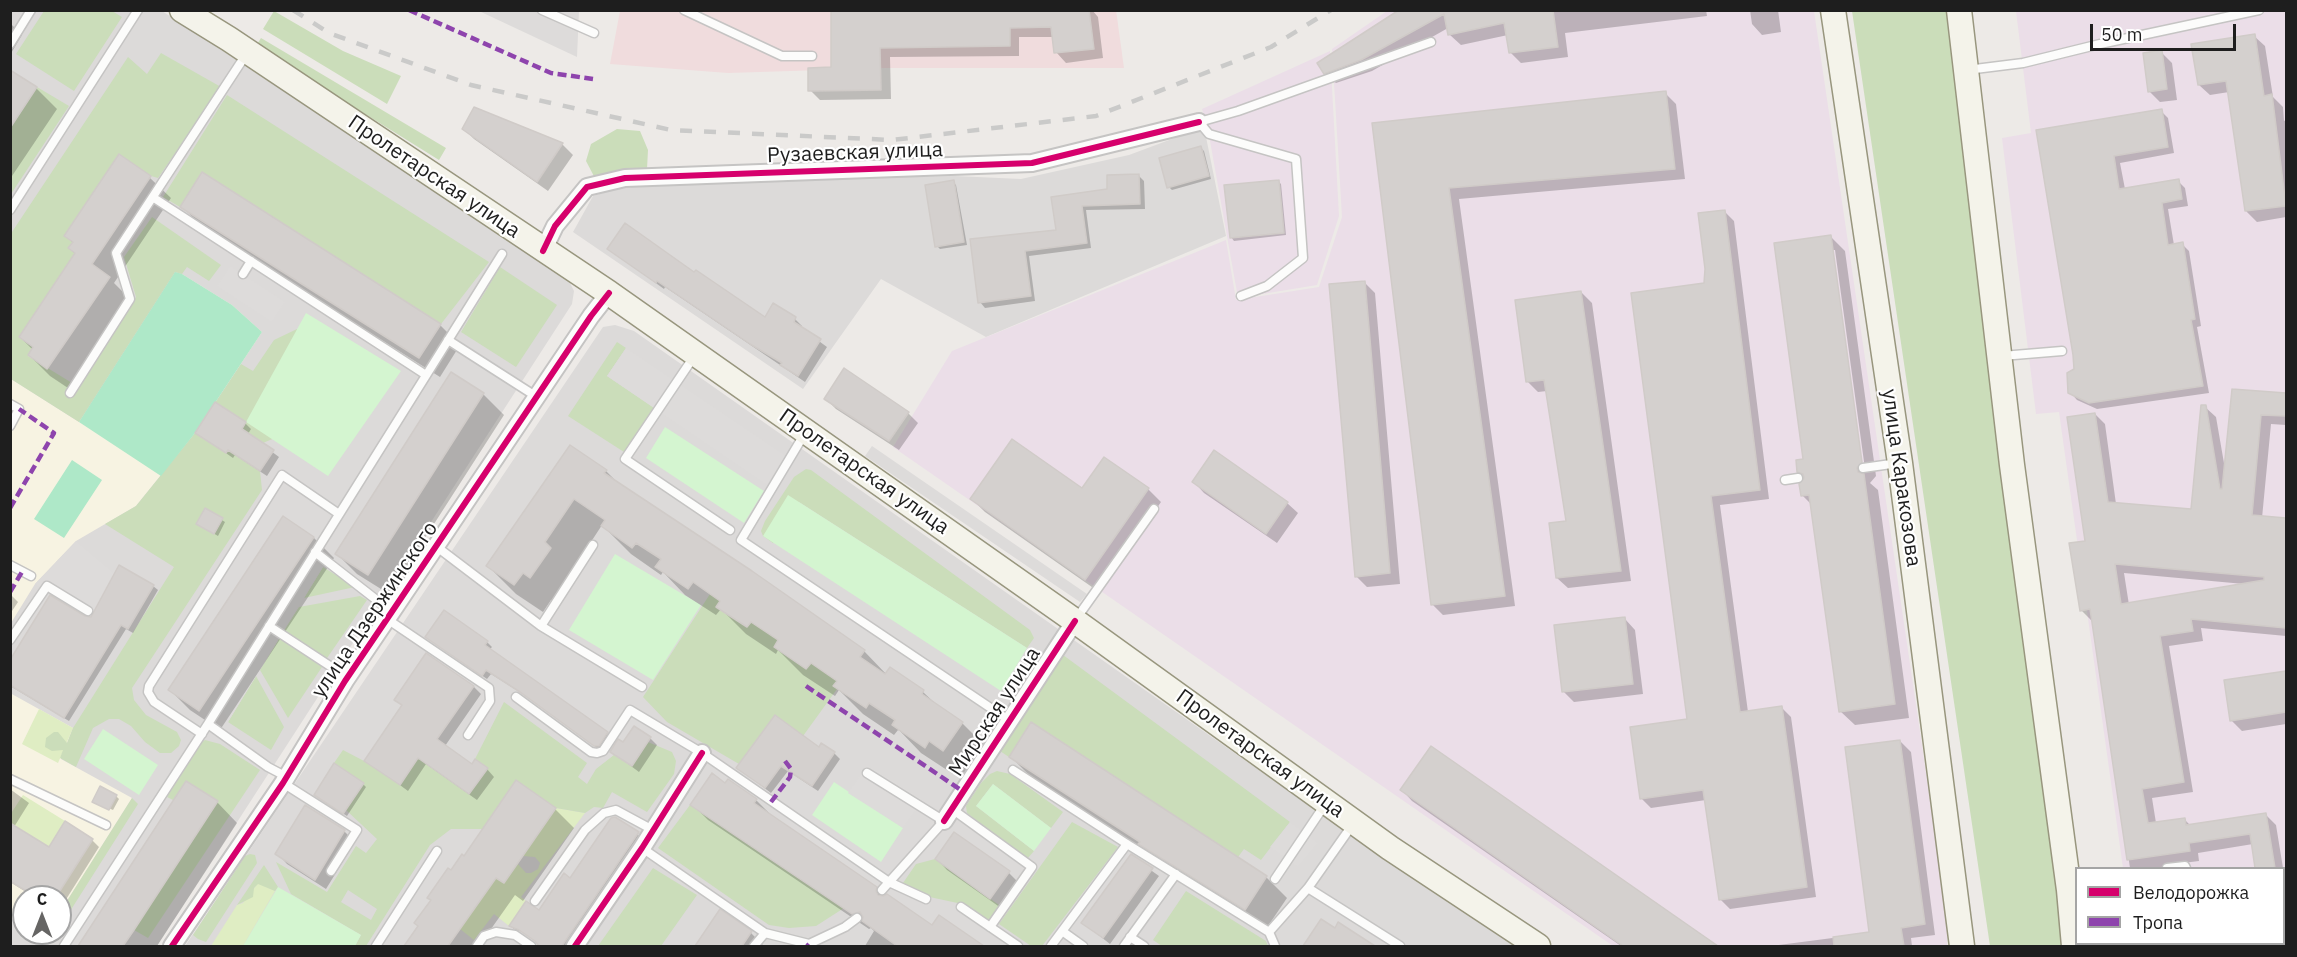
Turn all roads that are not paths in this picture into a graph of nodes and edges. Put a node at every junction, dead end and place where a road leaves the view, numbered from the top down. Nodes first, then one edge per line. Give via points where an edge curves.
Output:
1 (31, 10) edge
2 (138, 10) edge
3 (182, 10) edge
4 (542, 10) edge
5 (684, 10) edge
6 (1833, 10) edge
7 (1959, 10) edge
8 (2259, 10) edge
9 (594, 33) dead end
10 (1431, 42) dead end
11 (10, 44) edge
12 (247, 53) junction
13 (812, 56) dead end
14 (1966, 70) junction
15 (1199, 122) junction
16 (154, 198) junction
17 (10, 210) edge
18 (543, 251) junction
19 (502, 254) dead end
20 (251, 261) junction
21 (243, 274) dead end
22 (609, 293) junction
23 (1241, 296) dead end
24 (448, 340) junction
25 (2062, 351) dead end
26 (695, 355) junction
27 (2000, 356) junction
28 (426, 375) junction
29 (70, 393) dead end
30 (537, 397) junction
31 (10, 404) edge
32 (10, 426) edge
33 (806, 431) junction
34 (1899, 463) junction
35 (1863, 468) dead end
36 (1798, 478) dead end
37 (1785, 480) dead end
38 (1154, 509) dead end
39 (339, 514) junction
40 (730, 530) dead end
41 (593, 544) dead end
42 (437, 547) junction
43 (315, 552) junction
44 (10, 565) edge
45 (31, 576) dead end
46 (88, 612) dead end
47 (389, 615) junction
48 (1075, 621) junction
49 (269, 626) junction
50 (541, 626) junction
51 (10, 640) edge
52 (345, 681) junction
53 (642, 687) dead end
54 (516, 697) dead end
55 (1010, 721) junction
56 (208, 724) junction
57 (201, 734) junction
58 (468, 735) dead end
59 (702, 753) junction
60 (1013, 770) dead end
61 (867, 773) dead end
62 (10, 778) edge
63 (285, 780) junction
64 (1326, 802) junction
65 (948, 815) junction
66 (1354, 822) junction
67 (106, 825) dead end
68 (653, 830) junction
69 (1127, 844) junction
70 (642, 848) junction
71 (437, 851) dead end
72 (331, 871) dead end
73 (1176, 874) junction
74 (1275, 879) dead end
75 (889, 882) junction
76 (2072, 882) edge
77 (1308, 888) junction
78 (882, 890) dead end
79 (926, 899) dead end
80 (535, 901) dead end
81 (961, 907) dead end
82 (857, 918) dead end
83 (990, 927) junction
84 (1062, 931) junction
85 (1269, 932) junction
86 (765, 933) junction
87 (1130, 937) junction
88 (64, 946) edge
89 (174, 946) edge
90 (376, 946) edge
91 (477, 946) edge
92 (531, 946) edge
93 (575, 946) edge
94 (754, 946) edge
95 (1018, 946) edge
96 (1051, 946) edge
97 (1083, 946) edge
98 (1124, 946) edge
99 (1144, 946) edge
100 (1275, 946) edge
101 (1400, 946) edge
102 (1538, 946) edge
103 (1962, 946) edge
104 (2074, 946) edge

1 - 11 lane
2 - 17 lane
3 - 12 main road, Пролетарская улица
4 - 9 lane
5 - 13 lane via 782,56
6 - 34 main road, улица Каракозова
7 - 14 main road
8 - 14 lane via 2023,63
10 - 15 lane
12 - 16 lane
12 - 18 main road, Пролетарская улица
14 - 27 main road
15 - 18 street, Рузаевская улица via 1032,163 625,178 587,187 555,226
15 - 23 lane via 1209,134 1296,159 1303,258 1267,286
16 - 20 lane
16 - 29 lane via 116,253 130,298
18 - 22 main road, Пролетарская улица
19 - 24 lane
20 - 21 lane
20 - 28 lane
22 - 26 main road, Пролетарская улица
22 - 30 street, улица Дзержинского
24 - 28 lane
24 - 30 lane
25 - 27 lane
26 - 33 main road, Пролетарская улица
26 - 40 lane via 626,459
27 - 76 main road
28 - 39 lane
30 - 42 street, улица Дзержинского
31 - 32 lane via 19,409
33 - 48 main road, Пролетарская улица
33 - 55 lane via 741,540
34 - 35 lane
34 - 103 main road, улица Каракозова
36 - 37 lane
38 - 48 lane
39 - 43 lane
39 - 57 lane via 282,475 149,686 154,702
41 - 50 lane
42 - 47 street, улица Дзержинского
42 - 50 lane
43 - 47 lane
43 - 49 lane
44 - 45 lane
46 - 51 lane via 47,586
47 - 52 street, улица Дзержинского
47 - 58 lane via 489,688 490,700
48 - 55 street, Мирская улица
48 - 64 main road, Пролетарская улица
49 - 52 lane via 333,668
49 - 56 lane
50 - 53 lane
52 - 63 street, улица Дзержинского
54 - 59 lane via 591,752 603,751 630,710
55 - 65 street, Мирская улица
56 - 57 lane
56 - 63 lane
57 - 88 lane
59 - 68 street
59 - 75 lane
60 - 69 lane
61 - 65 lane
62 - 67 lane
63 - 72 lane via 357,830
63 - 89 street, улица Дзержинского
64 - 66 main road, Пролетарская улица
64 - 74 lane
65 - 75 lane
65 - 83 lane via 1032,867
66 - 77 lane
66 - 102 main road, Пролетарская улица
68 - 70 street
68 - 80 lane via 616,810 604,813 585,830
69 - 73 lane
69 - 84 lane
70 - 86 lane
70 - 93 street
71 - 90 lane
73 - 85 lane
73 - 87 lane
75 - 78 lane
75 - 79 lane
76 - 104 main road
77 - 85 lane
77 - 101 lane
81 - 83 lane
82 - 86 lane via 809,944
83 - 95 lane
84 - 96 lane
84 - 97 lane
85 - 100 lane
86 - 94 lane
87 - 98 lane
87 - 99 lane
91 - 92 lane via 484,936 496,932 515,935

